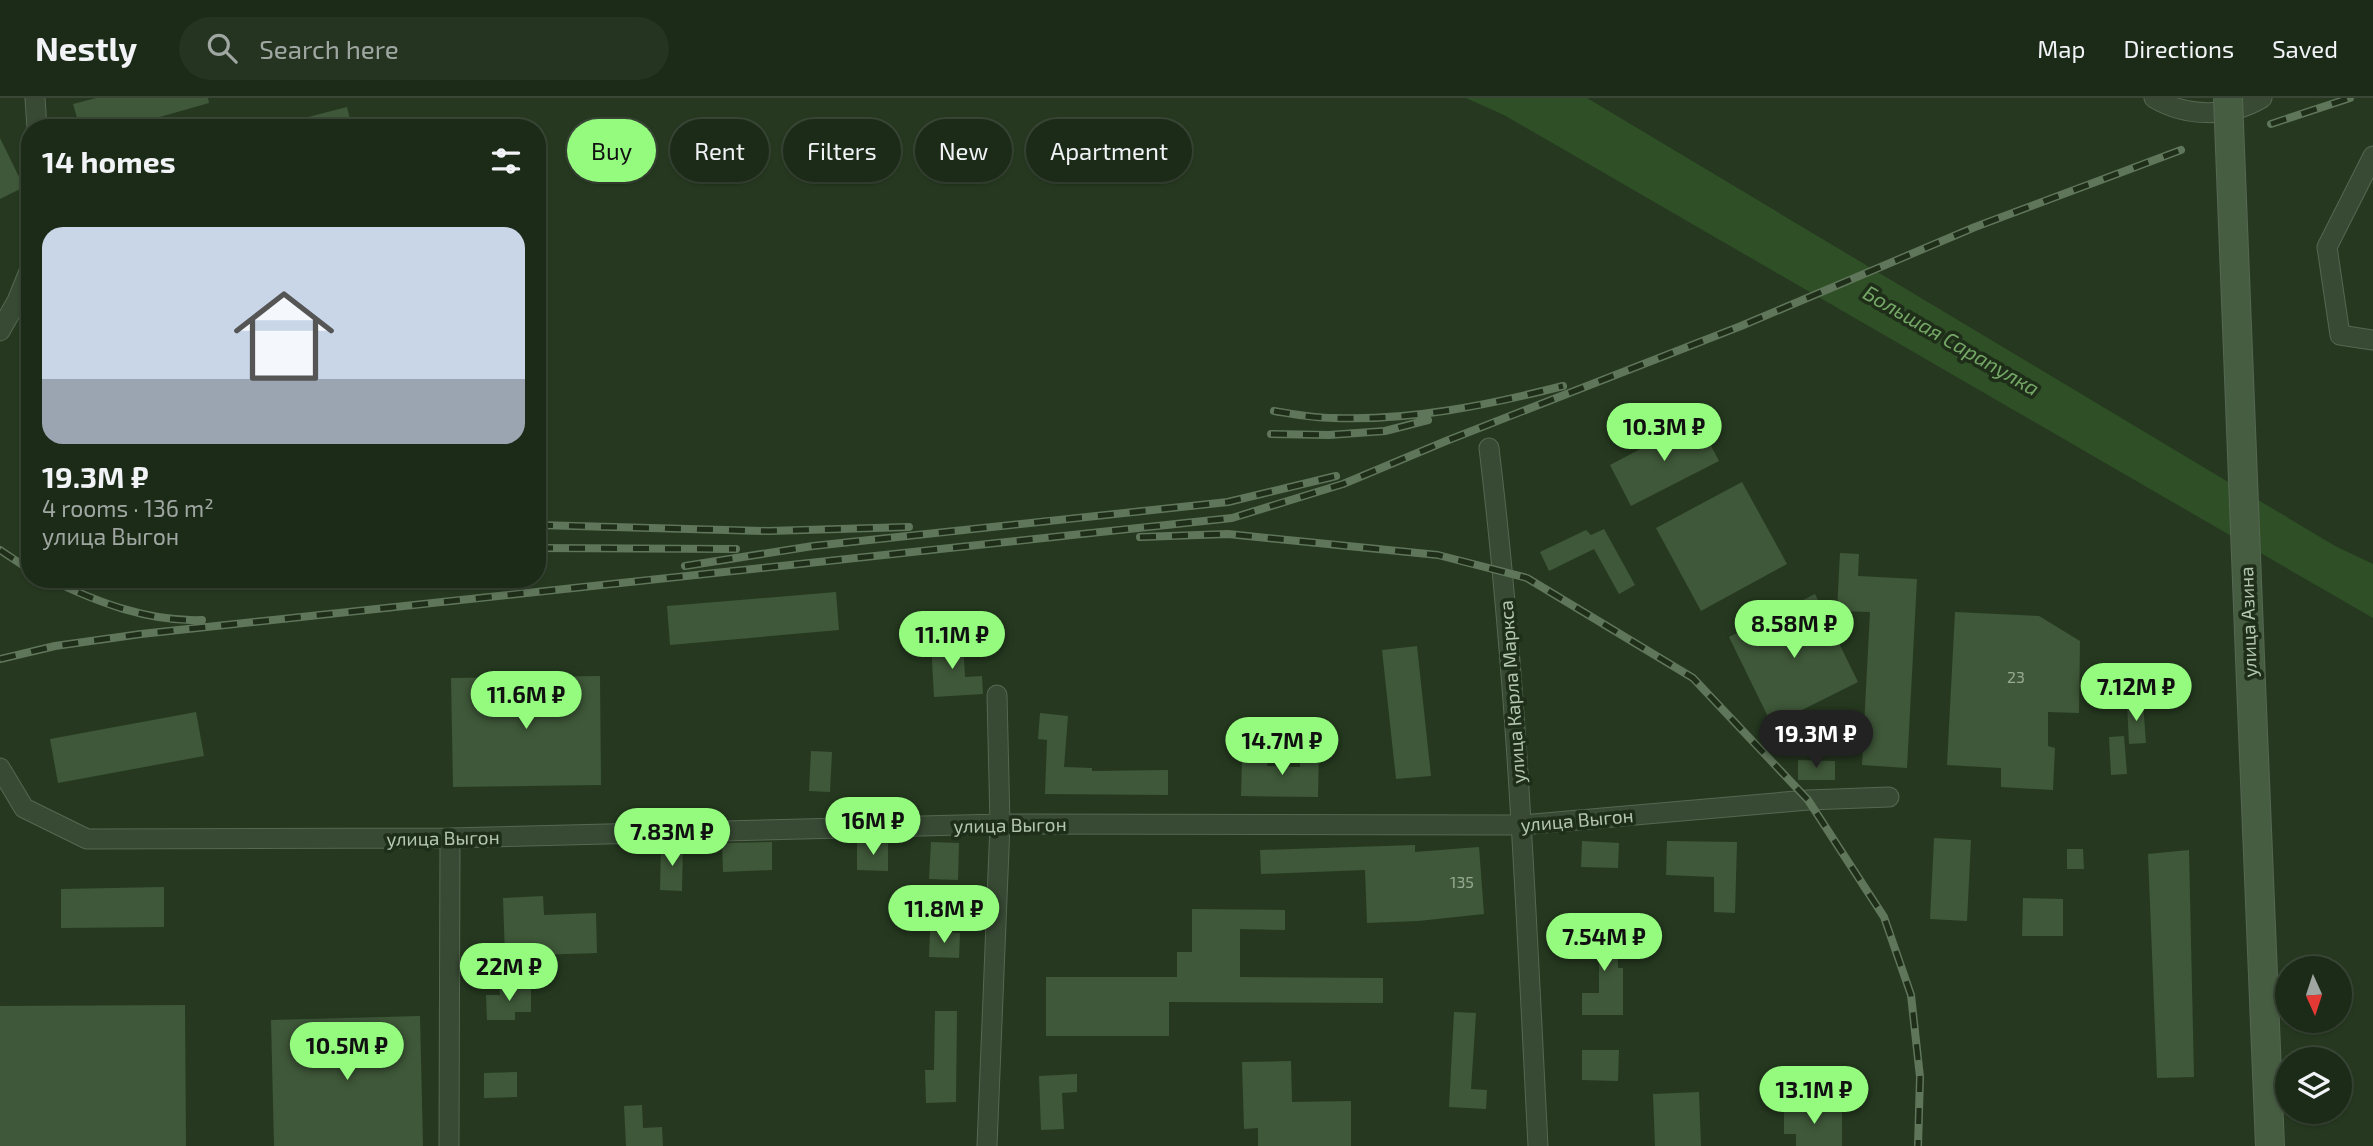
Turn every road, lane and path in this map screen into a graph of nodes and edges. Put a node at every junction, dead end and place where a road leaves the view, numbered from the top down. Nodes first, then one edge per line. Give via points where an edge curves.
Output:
1 (35, 98) edge
2 (2154, 98) edge
3 (2228, 98) edge
4 (2262, 98) edge
5 (36, 119) edge
6 (2373, 156) edge
7 (21, 291) edge
8 (0, 331) edge
9 (2373, 340) edge
10 (1489, 448) dead end
11 (997, 695) dead end
12 (0, 768) edge
13 (1889, 797) dead end
14 (1000, 824) junction
15 (1522, 825) junction
16 (450, 838) junction
17 (449, 1146) edge
18 (987, 1146) edge
19 (1538, 1146) edge
20 (2270, 1146) edge

1 - 5 street
2 - 4 street via 2177,110 2204,113 2248,106
3 - 20 main road, улица Азина, bridge
6 - 9 street via 2327,247 2340,335
7 - 8 street
10 - 15 street, улица Карла Маркса via 1504,572
11 - 14 street
12 - 16 street, улица Выгон via 23,808 87,839
13 - 15 street, улица Выгон
14 - 15 street, улица Выгон
14 - 16 street, улица Выгон
14 - 18 street
15 - 19 street, улица Карла Маркса
16 - 17 street

